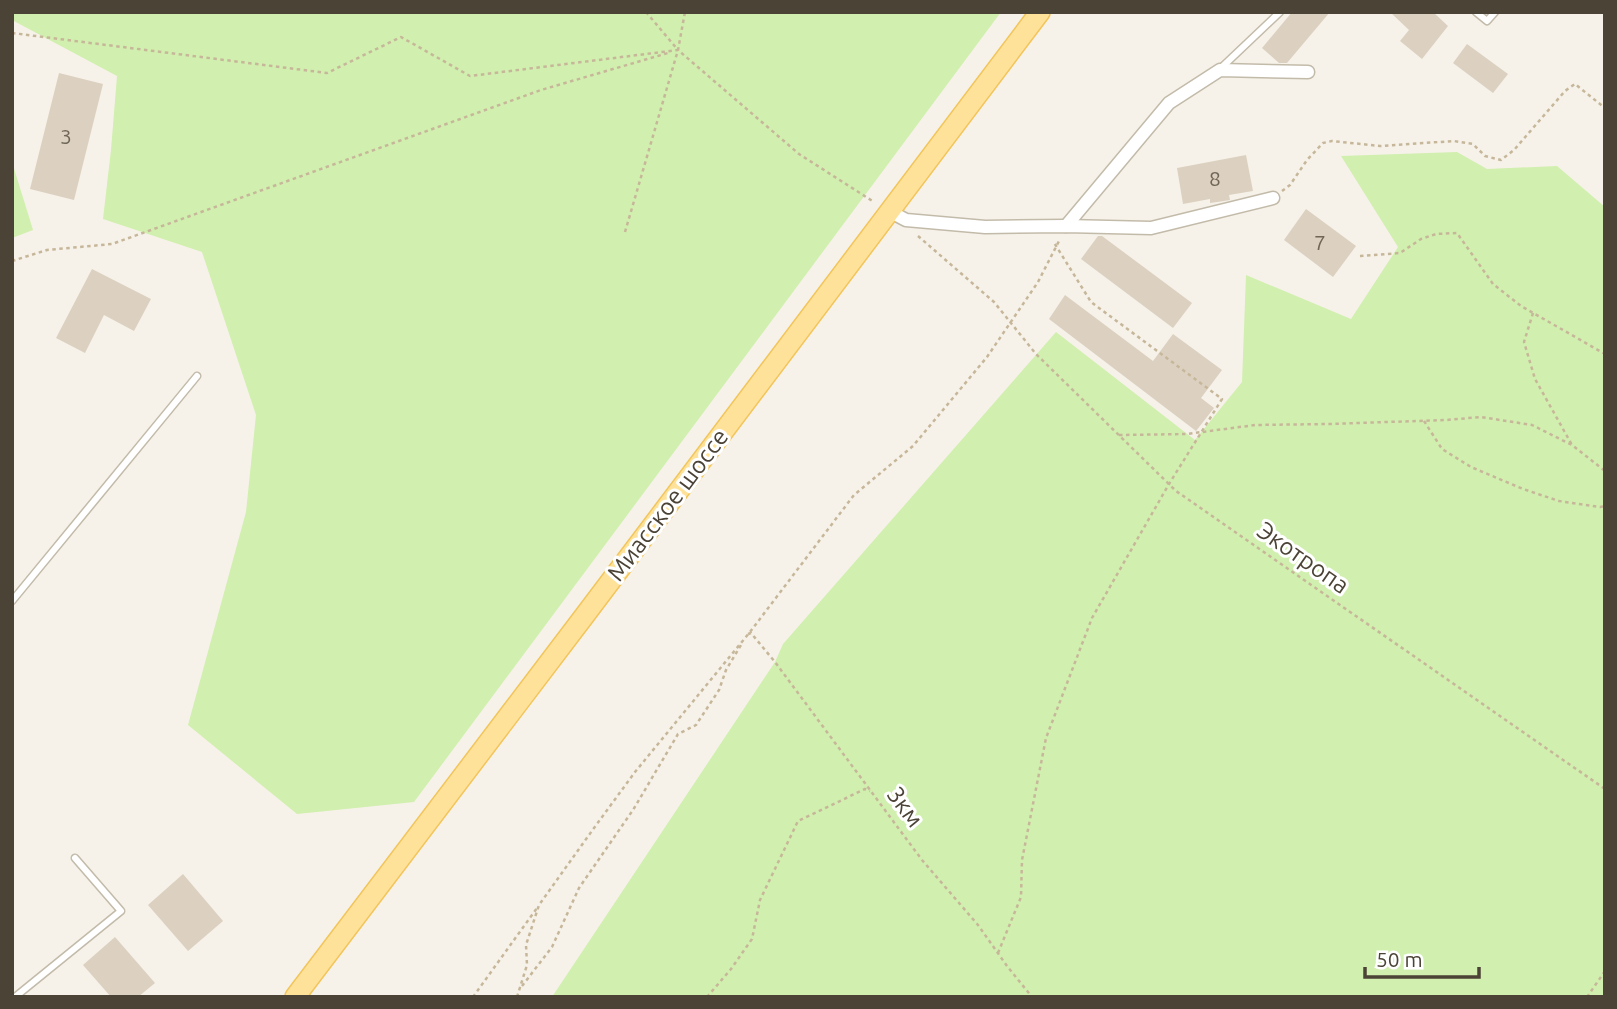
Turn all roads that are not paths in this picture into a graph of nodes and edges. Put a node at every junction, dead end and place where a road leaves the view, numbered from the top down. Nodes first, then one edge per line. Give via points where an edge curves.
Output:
1 (1040, 12) edge
2 (1280, 12) edge
3 (1476, 12) edge
4 (1495, 12) edge
5 (1220, 70) junction
6 (1308, 72) dead end
7 (1273, 198) road end
8 (898, 215) junction
9 (1066, 226) junction
10 (197, 376) dead end
11 (12, 601) edge
12 (75, 858) dead end
13 (15, 997) edge
14 (295, 997) edge

1 - 8 main road, Миасское шоссе
2 - 5 lane
3 - 4 lane via 1487,21
5 - 6 street
5 - 9 street via 1169,103
7 - 9 street via 1151,228
8 - 9 street via 985,227
8 - 14 main road, Миасское шоссе
10 - 11 lane
12 - 13 lane via 121,911

